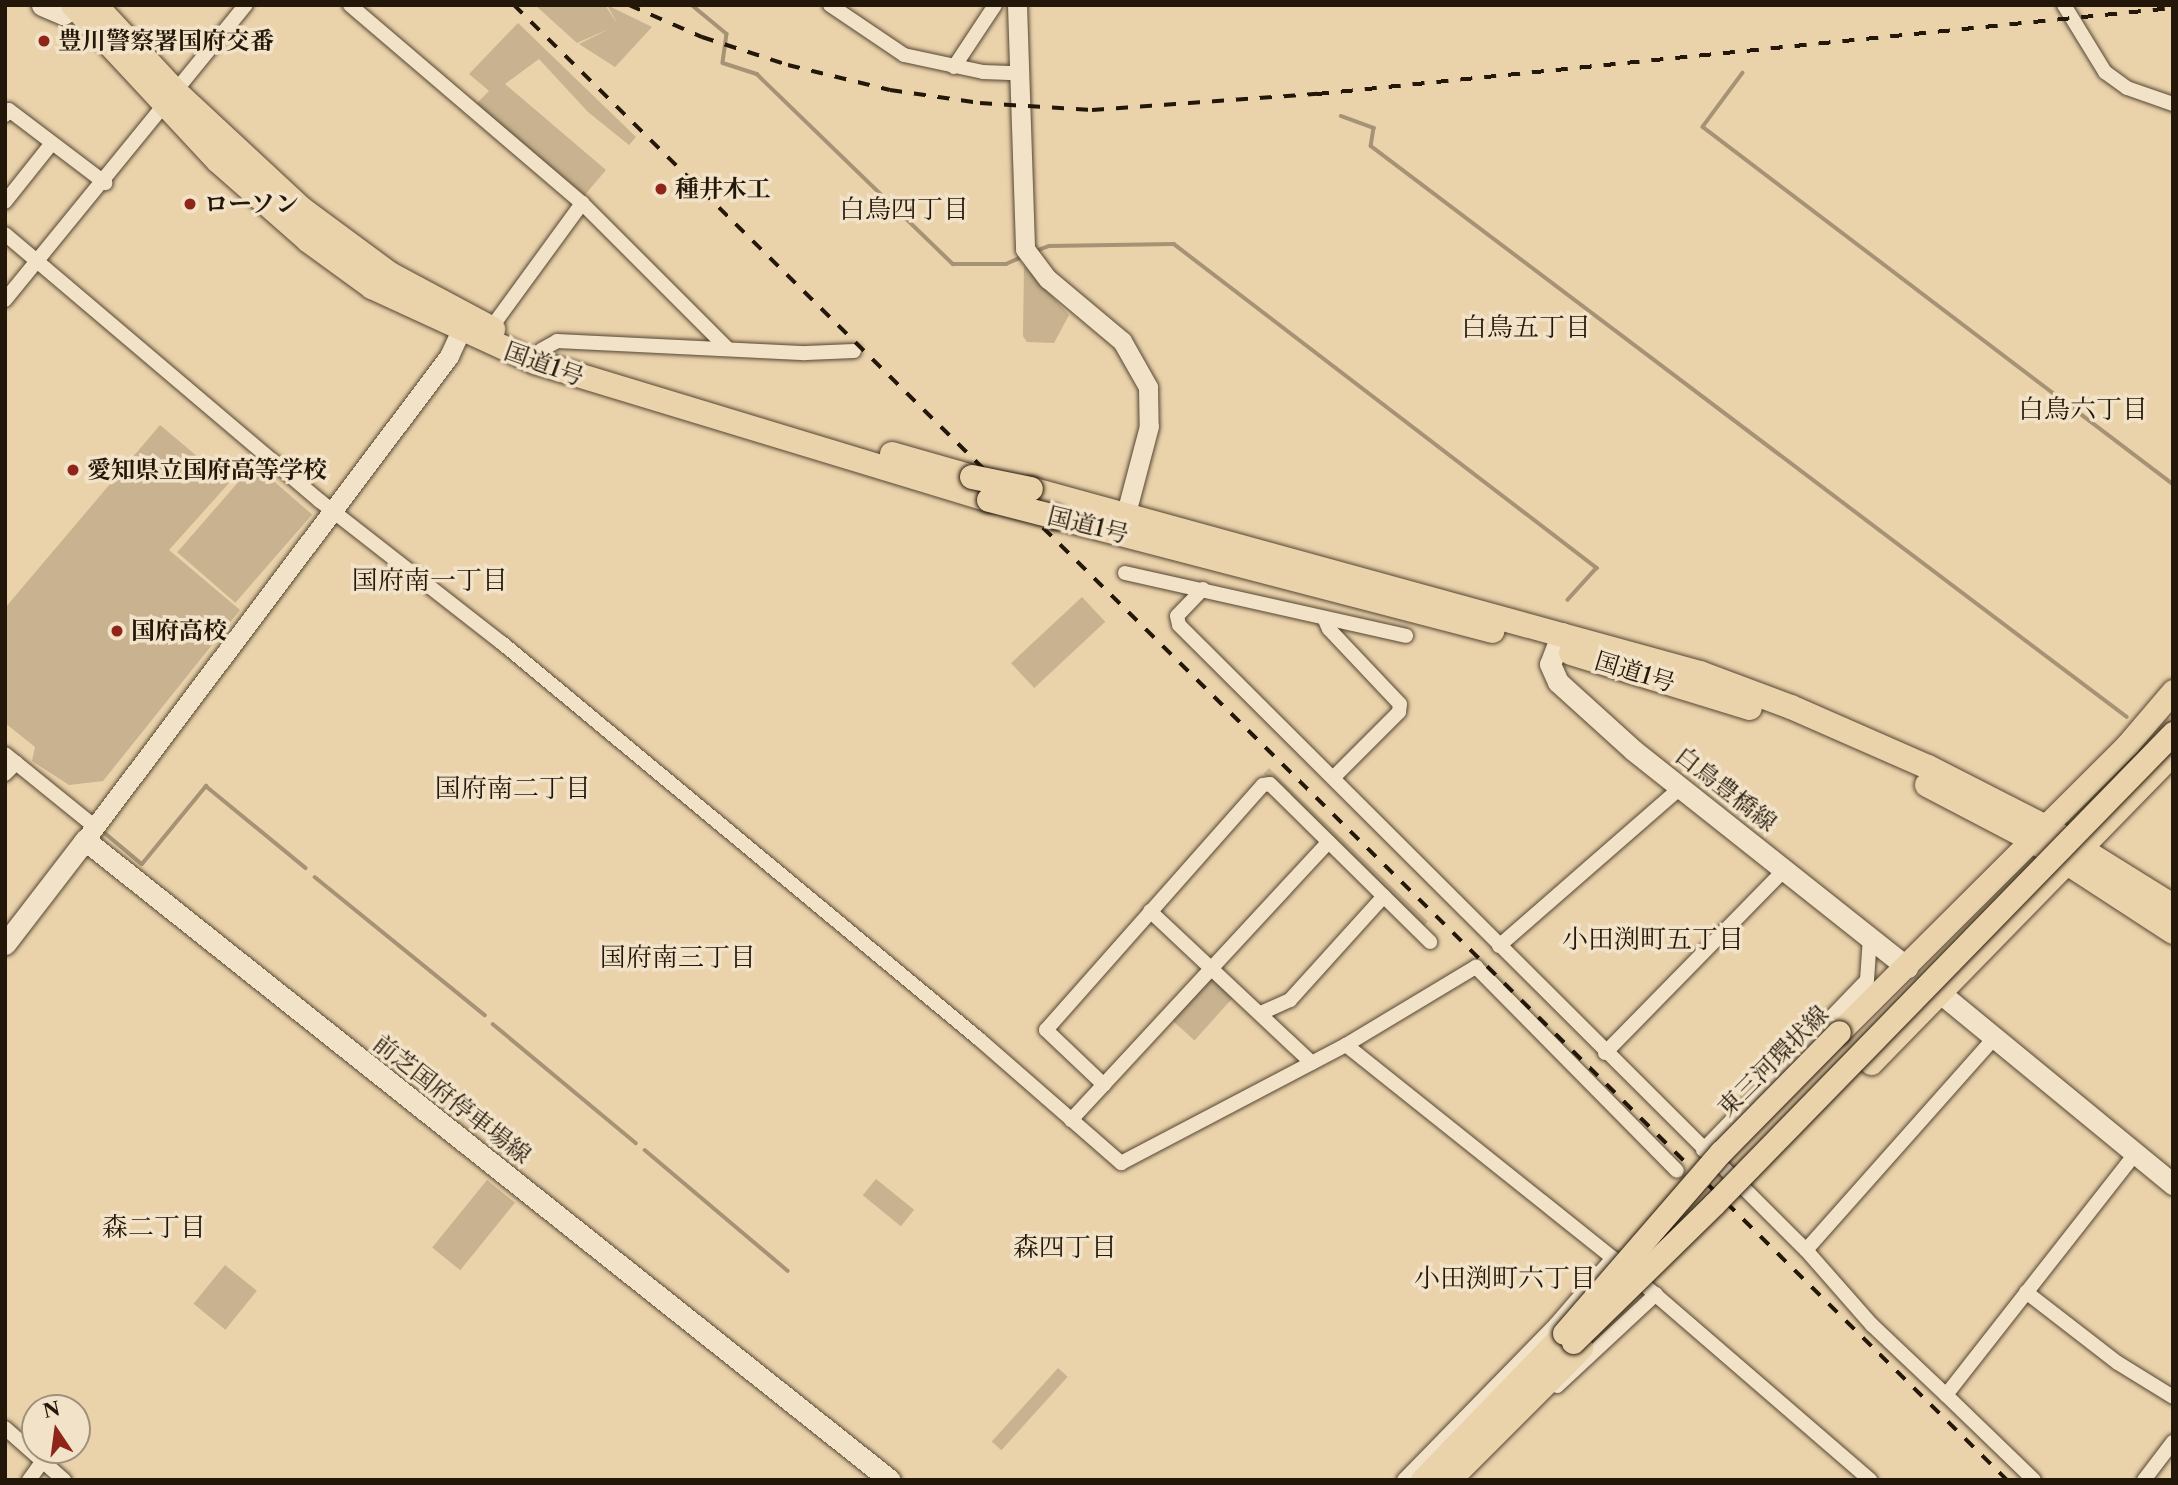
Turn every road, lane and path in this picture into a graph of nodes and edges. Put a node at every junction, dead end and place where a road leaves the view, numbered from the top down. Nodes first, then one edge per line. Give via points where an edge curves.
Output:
1 (42, 5) edge
2 (246, 5) edge
3 (350, 5) edge
4 (830, 5) edge
5 (995, 5) edge
6 (1017, 5) edge
7 (2064, 5) edge
8 (81, 6) edge
9 (954, 67) junction
10 (1016, 73) junction
11 (170, 99) junction
12 (2173, 104) edge
13 (5, 115) edge
14 (52, 143) junction
15 (105, 183) junction
16 (5, 202) edge
17 (582, 203) junction
18 (5, 234) edge
19 (38, 261) junction
20 (5, 300) edge
21 (464, 323) junction
22 (491, 328) junction
23 (727, 348) junction
24 (541, 349) junction
25 (855, 351) dead end
26 (334, 509) junction
27 (1123, 523) junction
28 (1125, 573) dead end
29 (1203, 589) junction
30 (1324, 618) junction
31 (1406, 636) dead end
32 (1559, 640) junction
33 (2173, 691) edge
34 (2173, 733) edge
35 (2173, 754) edge
36 (11, 759) edge
37 (5, 774) edge
38 (1333, 779) junction
39 (1681, 788) junction
40 (90, 833) junction
41 (2039, 834) junction
42 (1328, 842) junction
43 (2074, 854) junction
44 (1785, 869) junction
45 (1384, 896) junction
46 (2173, 906) edge
47 (1150, 911) junction
48 (2173, 932) edge
49 (1870, 937) junction
50 (1430, 942) dead end
51 (5, 944) edge
52 (1499, 946) junction
53 (1907, 967) junction
54 (1211, 968) junction
55 (1940, 992) junction
56 (1261, 1013) junction
57 (1995, 1037) junction
58 (1346, 1045) junction
59 (1605, 1053) junction
60 (1312, 1063) junction
61 (1104, 1084) junction
62 (1071, 1120) junction
63 (1703, 1150) junction
64 (2134, 1155) junction
65 (1677, 1171) dead end
66 (2173, 1184) edge
67 (1806, 1250) junction
68 (1613, 1258) junction
69 (2026, 1292) junction
70 (1656, 1294) junction
71 (1573, 1341) junction
72 (1945, 1395) junction
73 (2173, 1397) edge
74 (1487, 1425) junction
75 (5, 1428) edge
76 (21, 1443) edge
77 (2173, 1443) edge
78 (41, 1464) edge
79 (44, 1464) edge
80 (29, 1480) edge
81 (64, 1480) edge
82 (890, 1480) edge
83 (1405, 1480) edge
84 (1423, 1480) edge
85 (1448, 1480) edge
86 (1462, 1480) edge
87 (1870, 1480) edge
88 (2034, 1480) edge
89 (2144, 1480) edge

1 - 8 main road via 62,13
2 - 11 street
3 - 17 street
4 - 9 street via 904,55
5 - 9 street
6 - 10 street
7 - 12 street via 2105,72 2127,88
8 - 11 highway, 国道1号
9 - 10 street
10 - 27 street via 1025,249 1048,279 1122,341 1147,387 1149,426
11 - 15 street
11 - 21 highway, 国道1号 via 351,249
13 - 14 street via 9,110
14 - 15 street
14 - 16 street
15 - 19 street
17 - 22 street
17 - 23 street
18 - 19 street
19 - 20 street
19 - 26 street
21 - 22 highway, 国道1号
21 - 26 street via 449,356
21 - 27 highway, 国道1号, bridge via 586,380 989,500 1055,517
22 - 24 highway, 国道1号
23 - 24 street via 557,341
23 - 25 street
24 - 27 highway, 国道1号, bridge via 972,477 1031,489
26 - 40 street
26 - 62 street via 831,916
27 - 32 highway, 国道1号
28 - 29 street
29 - 30 street
29 - 38 street via 1177,616 1179,625
30 - 31 street
30 - 38 street via 1329,629 1400,704 1399,712
32 - 39 main road, 白鳥豊橋線 via 1550,664 1558,682
32 - 41 highway, 国道1号 via 1700,673 1791,707 1880,744
33 - 41 main road, 東三河環状線
34 - 71 main road, 東三河環状線, bridge via 1714,1204
35 - 43 main road, 東三河環状線
36 - 37 street
36 - 40 street
38 - 52 street
39 - 44 main road, 白鳥豊橋線
39 - 52 street
40 - 51 main road
40 - 82 main road, 前芝国府停車場線
41 - 43 highway, 国道1号
41 - 53 main road, 東三河環状線
42 - 45 street
42 - 47 street via 1270,785 1263,785
42 - 54 street
43 - 46 highway, 国道1号
43 - 48 highway, 国道1号
43 - 55 main road, 東三河環状線
44 - 49 main road, 白鳥豊橋線
44 - 59 street
45 - 50 street
45 - 56 street via 1290,1000
47 - 54 street
47 - 61 street via 1046,1030
49 - 53 main road, 白鳥豊橋線
49 - 63 street via 1867,981
52 - 59 street
53 - 71 main road, 東三河環状線, bridge via 1721,1152
54 - 56 street
54 - 61 street
55 - 57 main road
55 - 71 main road, 東三河環状線 via 1752,1185
56 - 60 street
57 - 64 main road
57 - 67 street
58 - 60 street
58 - 65 street via 1476,967
58 - 68 street
59 - 63 street
60 - 62 street via 1121,1163
61 - 62 street
63 - 67 street
64 - 66 main road
64 - 69 street
67 - 72 street via 1872,1325
68 - 70 street
68 - 83 street via 1556,1324
69 - 72 street
69 - 73 street via 2119,1363
70 - 86 street via 1536,1403
70 - 87 street
71 - 74 main road, 東三河環状線
71 - 84 main road, 東三河環状線
71 - 85 main road, 東三河環状線
72 - 88 street
74 - 84 main road, 東三河環状線
74 - 85 main road, 東三河環状線
75 - 76 street
77 - 89 street
78 - 80 street
79 - 81 street

